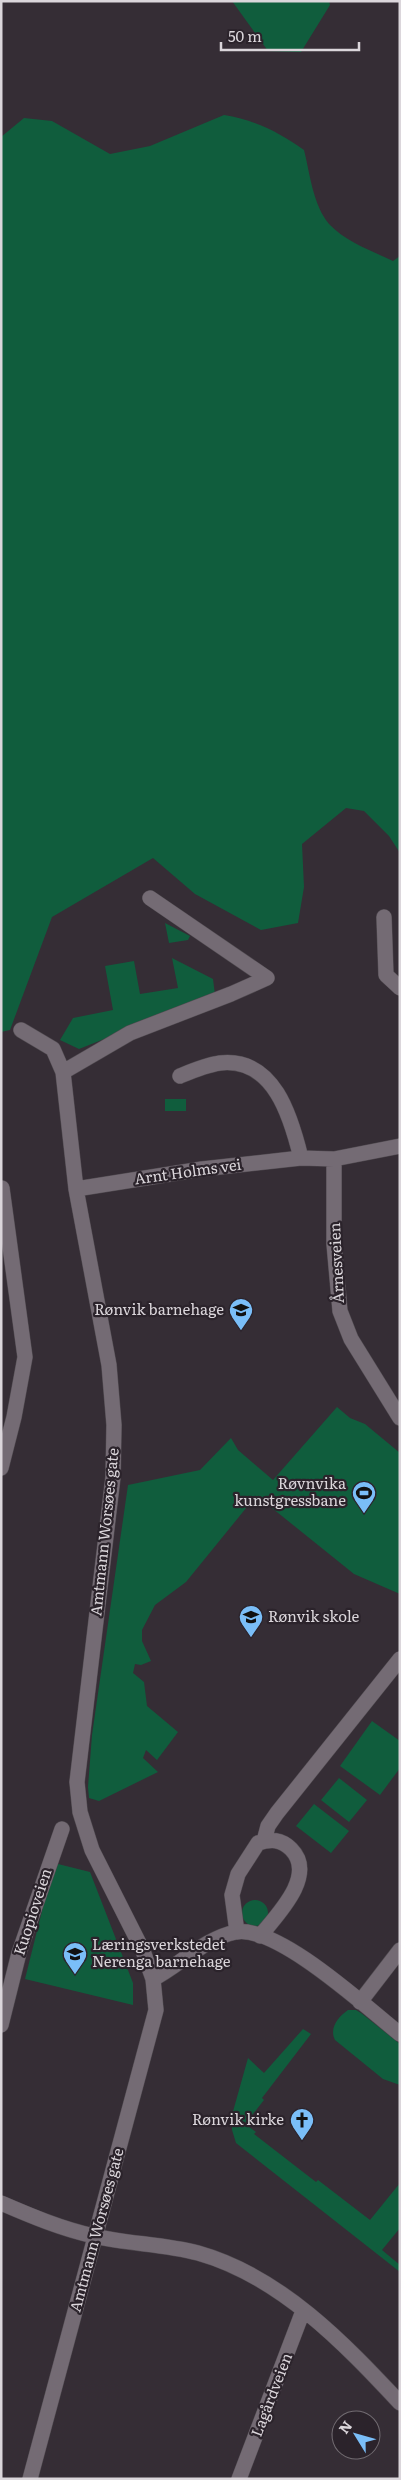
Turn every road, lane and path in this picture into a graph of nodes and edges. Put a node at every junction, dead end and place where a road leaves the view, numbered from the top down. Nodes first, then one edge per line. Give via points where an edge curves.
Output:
1 (150, 898) dead end
2 (384, 916) dead end
3 (400, 988) edge
4 (21, 1030) dead end
5 (63, 1072) junction
6 (180, 1076) dead end
7 (400, 1146) edge
8 (301, 1158) junction
9 (334, 1159) junction
10 (2, 1188) edge
11 (76, 1189) junction
12 (400, 1418) edge
13 (1, 1468) edge
14 (400, 1659) edge
15 (62, 1829) dead end
16 (264, 1841) junction
17 (238, 1932) junction
18 (260, 1936) junction
19 (400, 1950) edge
20 (153, 1980) junction
21 (360, 2002) junction
22 (1, 2025) edge
23 (400, 2034) edge
24 (1, 2203) edge
25 (95, 2237) junction
26 (303, 2311) junction
27 (400, 2402) edge
28 (30, 2479) edge
29 (239, 2479) edge

1 - 5 street via 267,978 130,1033
2 - 3 street via 386,975
4 - 5 street, Amtmann Worsøes gate via 53,1049
5 - 11 street, Amtmann Worsøes gate
6 - 8 street via 218,1063 249,1067 261,1075 278,1093 292,1122
7 - 9 street
8 - 9 street, Arnt Holms vei
8 - 11 street, Arnt Holms vei via 202,1169
9 - 12 street, Årnesveien via 334,1244 340,1311 351,1339
10 - 13 street via 25,1357
11 - 20 street, Amtmann Worsøes gate via 109,1365 114,1425 113,1477 77,1782 78,1803 92,1850 143,1951
14 - 16 street via 276,1813
15 - 22 street, Kuopioveien via 19,1953
16 - 17 street via 258,1842 249,1855 232,1894
16 - 18 street via 281,1842 290,1849 299,1860 301,1874 279,1914
17 - 18 street
17 - 20 street via 197,1950
18 - 21 street via 300,1955
19 - 21 street
20 - 25 street, Amtmann Worsøes gate via 156,2010
21 - 23 street
24 - 25 street via 62,2228
25 - 26 street via 168,2246 200,2254 248,2275
25 - 28 street, Amtmann Worsøes gate
26 - 27 street via 326,2328
26 - 29 street, Lagårdveien

